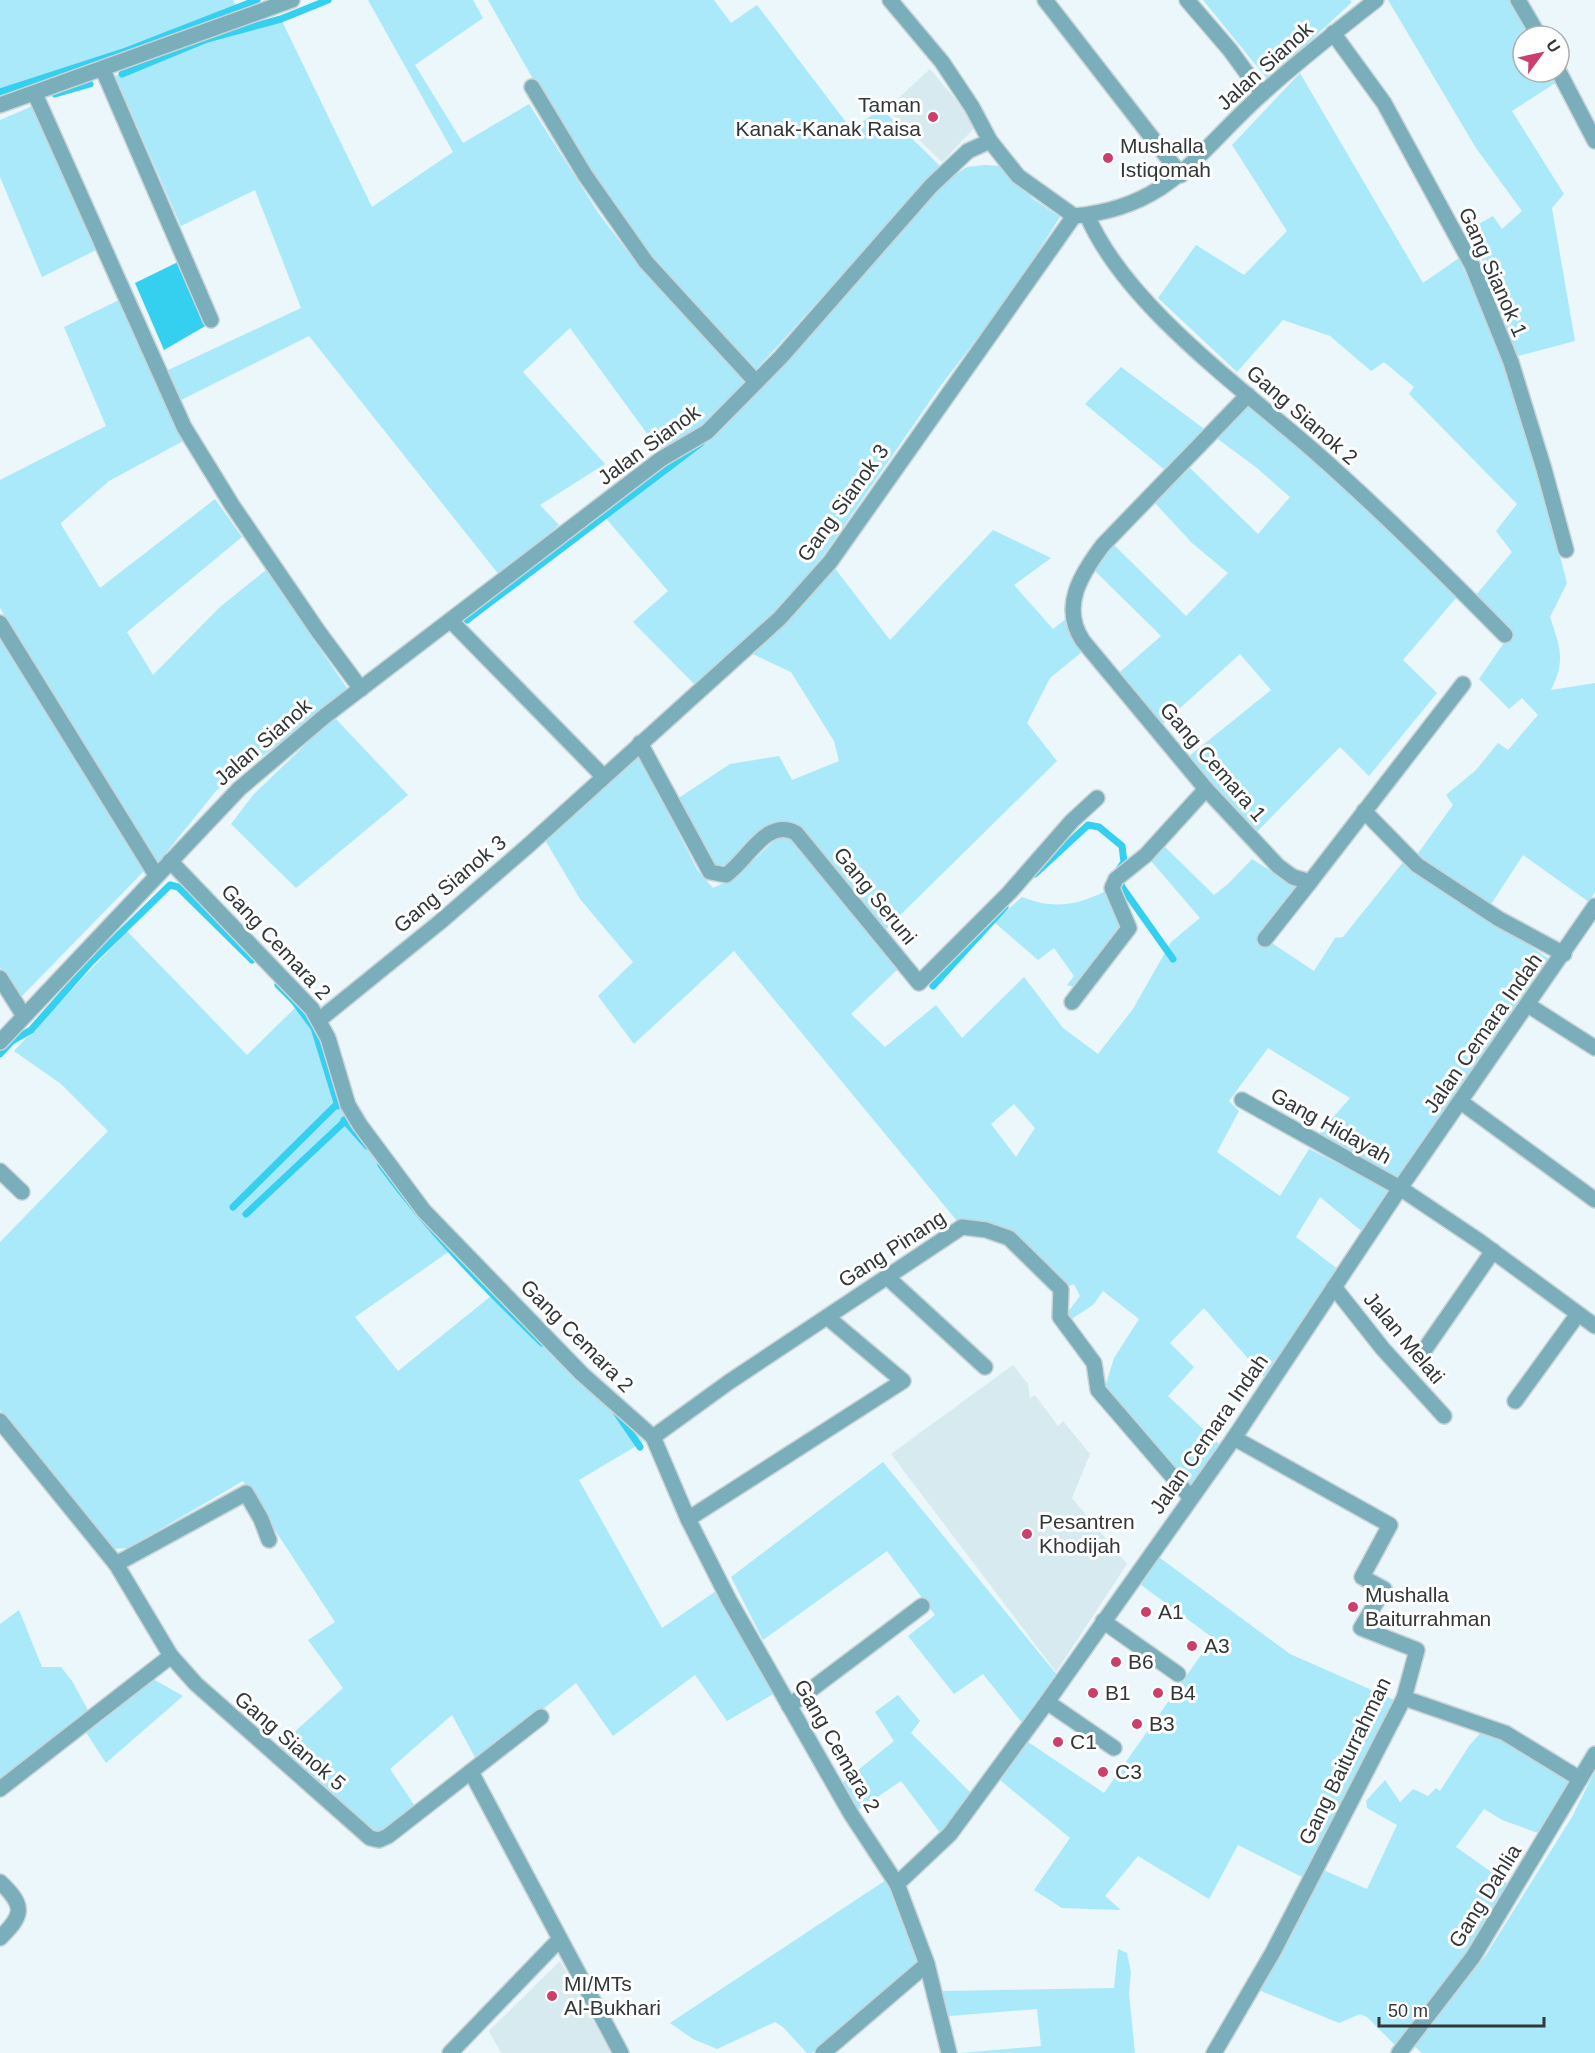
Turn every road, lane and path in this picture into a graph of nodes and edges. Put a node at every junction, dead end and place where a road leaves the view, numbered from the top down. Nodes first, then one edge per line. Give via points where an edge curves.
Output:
1 (292, 0) edge
2 (890, 0) edge
3 (1045, 0) edge
4 (1187, 0) edge
5 (1376, 0) edge
6 (1518, 0) edge
7 (1532, 24) edge
8 (1333, 33) junction
9 (103, 70) junction
10 (1565, 84) edge
11 (532, 87) dead end
12 (34, 93) junction
13 (1262, 94) junction
14 (0, 105) edge
15 (990, 141) junction
16 (1595, 141) edge
17 (1181, 175) junction
18 (1081, 215) junction
19 (211, 320) dead end
20 (756, 382) junction
21 (1248, 395) junction
22 (1566, 550) dead end
23 (451, 621) junction
24 (0, 623) edge
25 (1504, 635) dead end
26 (1464, 684) dead end
27 (361, 689) junction
28 (640, 743) junction
29 (603, 776) junction
30 (1206, 789) junction
31 (1097, 798) dead end
32 (1364, 811) junction
33 (170, 861) junction
34 (156, 875) junction
35 (1310, 882) junction
36 (1595, 906) edge
37 (1265, 939) dead end
38 (1563, 954) junction
39 (0, 978) edge
40 (1072, 1002) dead end
41 (1528, 1005) junction
42 (24, 1016) junction
43 (319, 1020) junction
44 (0, 1042) edge
45 (1595, 1048) edge
46 (1242, 1100) dead end
47 (1461, 1102) junction
48 (0, 1171) edge
49 (1400, 1188) junction
50 (22, 1192) dead end
51 (1595, 1200) edge
52 (1493, 1251) junction
53 (887, 1277) junction
54 (1334, 1287) junction
55 (1578, 1314) junction
56 (827, 1317) junction
57 (1595, 1326) edge
58 (1425, 1349) dead end
59 (985, 1368) dead end
60 (1515, 1401) dead end
61 (1444, 1416) dead end
62 (0, 1421) edge
63 (653, 1437) junction
64 (1234, 1438) junction
65 (1191, 1498) junction
66 (688, 1519) junction
67 (269, 1540) dead end
68 (116, 1564) junction
69 (922, 1606) dead end
70 (1103, 1621) junction
71 (171, 1656) junction
72 (1178, 1674) dead end
73 (1404, 1698) junction
74 (1047, 1702) junction
75 (789, 1706) junction
76 (541, 1717) dead end
77 (1114, 1748) dead end
78 (1595, 1754) edge
79 (471, 1772) junction
80 (1580, 1779) junction
81 (0, 1789) edge
82 (0, 1882) edge
83 (897, 1884) junction
84 (0, 1938) edge
85 (560, 1940) junction
86 (927, 1964) junction
87 (1401, 2052) edge
88 (450, 2053) edge
89 (621, 2053) edge
90 (823, 2053) edge
91 (949, 2053) edge
92 (1214, 2053) edge

1 - 9 street
2 - 15 street via 942,62
3 - 17 street
4 - 13 street
5 - 8 street, Jalan Sianok
6 - 7 street
8 - 13 street, Jalan Sianok
8 - 22 street, Gang Sianok 1 via 1384,104 1472,265 1511,362
9 - 12 street
9 - 19 street
10 - 16 street
11 - 20 street via 585,175 646,262
12 - 14 street
12 - 27 street via 184,427 245,525
13 - 17 street, Jalan Sianok
15 - 18 street via 1018,176
15 - 20 street, Jalan Sianok via 969,151 931,186
17 - 18 street, Jalan Sianok via 1133,204
18 - 21 street, Gang Sianok 2 via 1159,315
18 - 28 street, Gang Sianok 3 via 830,562 780,618
20 - 23 street, Jalan Sianok via 707,432 661,459
21 - 25 street, Gang Sianok 2 via 1404,533
21 - 30 street, Gang Cemara 1 via 1103,545 1083,571 1073,601 1074,624 1083,641
23 - 27 street, Jalan Sianok
23 - 29 street
24 - 34 street
26 - 32 street
27 - 33 street, Jalan Sianok via 239,789
28 - 29 street, Gang Sianok 3
28 - 31 street, Gang Seruni via 710,872 726,875 771,831 780,827 796,833 919,983
29 - 43 street, Gang Sianok 3 via 440,922
30 - 35 street, Gang Cemara 1 via 1278,866 1293,878
30 - 40 street via 1112,888 1130,928
32 - 35 street
32 - 38 street via 1417,865 1499,919
33 - 34 street, Jalan Sianok
33 - 43 street, Gang Cemara 2
34 - 42 street, Jalan Sianok
35 - 37 street
36 - 38 street, Jalan Cemara Indah
38 - 41 street, Jalan Cemara Indah
39 - 42 street
41 - 45 street
41 - 47 street, Jalan Cemara Indah
42 - 44 street, Jalan Sianok
43 - 63 street, Gang Cemara 2 via 348,1104 424,1211 582,1374
46 - 49 street, Gang Hidayah
47 - 49 street, Jalan Cemara Indah
47 - 51 street
48 - 50 street
49 - 52 street, Gang Hidayah
49 - 54 street, Jalan Cemara Indah
52 - 55 street, Gang Hidayah
52 - 58 street
53 - 56 street, Gang Pinang
53 - 59 street
53 - 65 street, Gang Pinang via 962,1227 1009,1238 1061,1289 1060,1317 1094,1364 1098,1390
54 - 61 street, Jalan Melati
54 - 64 street, Jalan Cemara Indah
55 - 57 street, Gang Hidayah
55 - 60 street
56 - 63 street, Gang Pinang
56 - 66 street via 903,1381
62 - 68 street, Gang Sianok 5
63 - 66 street, Gang Cemara 2
64 - 65 street, Jalan Cemara Indah
64 - 73 street, Gang Baiturrahman via 1390,1525 1362,1577 1384,1588 1361,1628 1417,1650
65 - 70 street, Jalan Cemara Indah
66 - 75 street, Gang Cemara 2
67 - 68 street via 246,1493
68 - 71 street, Gang Sianok 5
69 - 75 street
70 - 72 street
70 - 74 street, Jalan Cemara Indah
71 - 79 street, Gang Sianok 5 via 218,1706 374,1840 388,1836
71 - 81 street
73 - 80 street via 1505,1733
73 - 92 street, Gang Baiturrahman via 1273,1952
74 - 77 street
74 - 83 street, Jalan Cemara Indah via 950,1834
75 - 83 street, Gang Cemara 2 via 851,1814
76 - 79 street
78 - 80 street, Gang Dahlia
79 - 85 street
80 - 87 street, Gang Dahlia via 1473,1957
82 - 84 street via 15,1897 20,1909 17,1919
83 - 86 street
85 - 88 street
85 - 89 street
86 - 90 street
86 - 91 street

